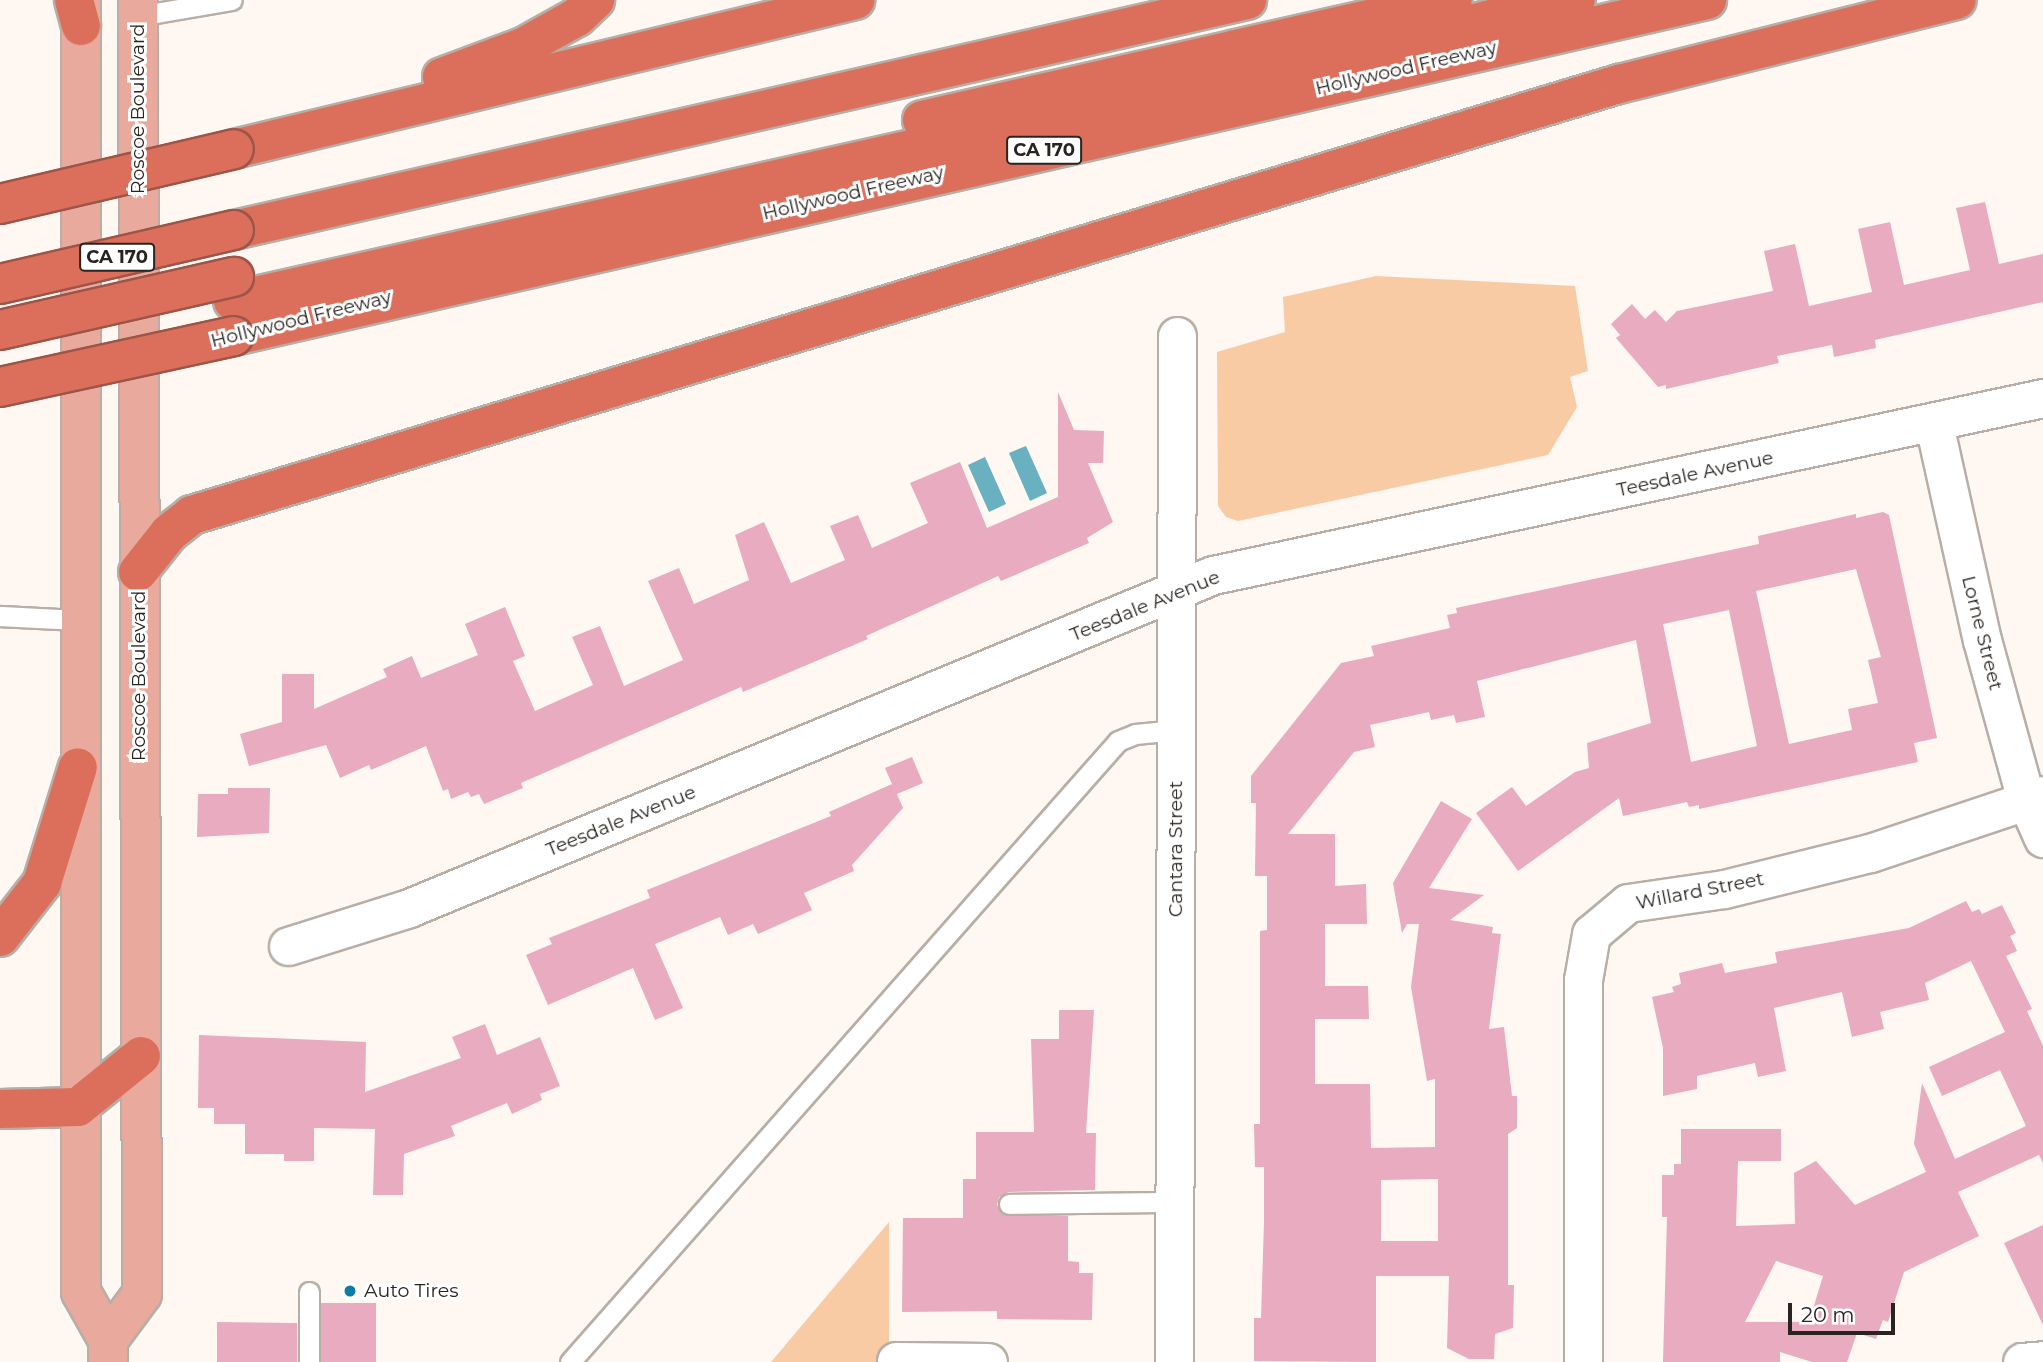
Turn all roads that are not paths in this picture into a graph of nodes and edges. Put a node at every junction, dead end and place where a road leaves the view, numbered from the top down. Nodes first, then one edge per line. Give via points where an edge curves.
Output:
1 (232, 0) edge
2 (595, 0) edge
3 (855, 0) edge
4 (1247, 0) edge
5 (1453, 0) edge
6 (1576, 0) edge
7 (1707, 0) edge
8 (1957, 0) edge
9 (138, 8) edge
10 (79, 9) edge
11 (234, 149) junction
12 (0, 204) edge
13 (0, 285) edge
14 (234, 305) junction
15 (0, 330) edge
16 (1177, 336) dead end
17 (0, 355) edge
18 (0, 387) edge
19 (2043, 398) edge
20 (1934, 424) junction
21 (138, 572) junction
22 (1178, 590) junction
23 (0, 616) edge
24 (78, 620) junction
25 (1177, 730) junction
26 (78, 767) junction
27 (2034, 797) edge
28 (2043, 838) edge
29 (0, 937) edge
30 (288, 946) dead end
31 (141, 1056) junction
32 (78, 1107) junction
33 (0, 1109) edge
34 (1174, 1202) junction
35 (1009, 1204) dead end
36 (309, 1292) dead end
37 (108, 1351) edge
38 (2043, 1360) edge
39 (896, 1361) edge
40 (309, 1362) edge
41 (570, 1362) edge
42 (989, 1362) edge
43 (1174, 1362) edge
44 (1583, 1362) edge
45 (2022, 1362) edge

1 - 9 lane
2 - 11 highway via 577,17 523,47
3 - 11 highway
4 - 13 highway, CA 170, bridge
5 - 14 highway
6 - 14 highway
7 - 14 highway, Hollywood Freeway / CA 170
8 - 21 highway via 1619,84 192,515 169,533
9 - 21 main road, Roscoe Boulevard
10 - 24 main road, Roscoe Boulevard
11 - 12 highway, bridge
14 - 15 highway, bridge
14 - 17 highway
14 - 18 highway, Hollywood Freeway / CA 170, bridge
16 - 22 street, Cantara Street
19 - 20 street, Teesdale Avenue
20 - 22 street, Teesdale Avenue via 1213,575
20 - 27 street, Lorne Street via 1982,640
21 - 31 main road, Roscoe Boulevard
22 - 25 street, Cantara Street
22 - 30 street, Teesdale Avenue via 409,908
23 - 24 lane
24 - 26 main road, Roscoe Boulevard
25 - 34 street, Cantara Street
25 - 41 lane via 1118,740
26 - 29 highway via 43,883
26 - 32 main road, Roscoe Boulevard
27 - 28 street, Lorne Street
27 - 44 street, Willard Street via 1870,853 1724,888 1628,903 1591,934 1583,980
31 - 32 highway
31 - 37 main road, Roscoe Boulevard via 142,1294
32 - 33 highway
32 - 37 main road, Roscoe Boulevard via 81,1292
34 - 35 lane
34 - 43 street, Cantara Street
36 - 40 lane
38 - 45 street
39 - 42 street

